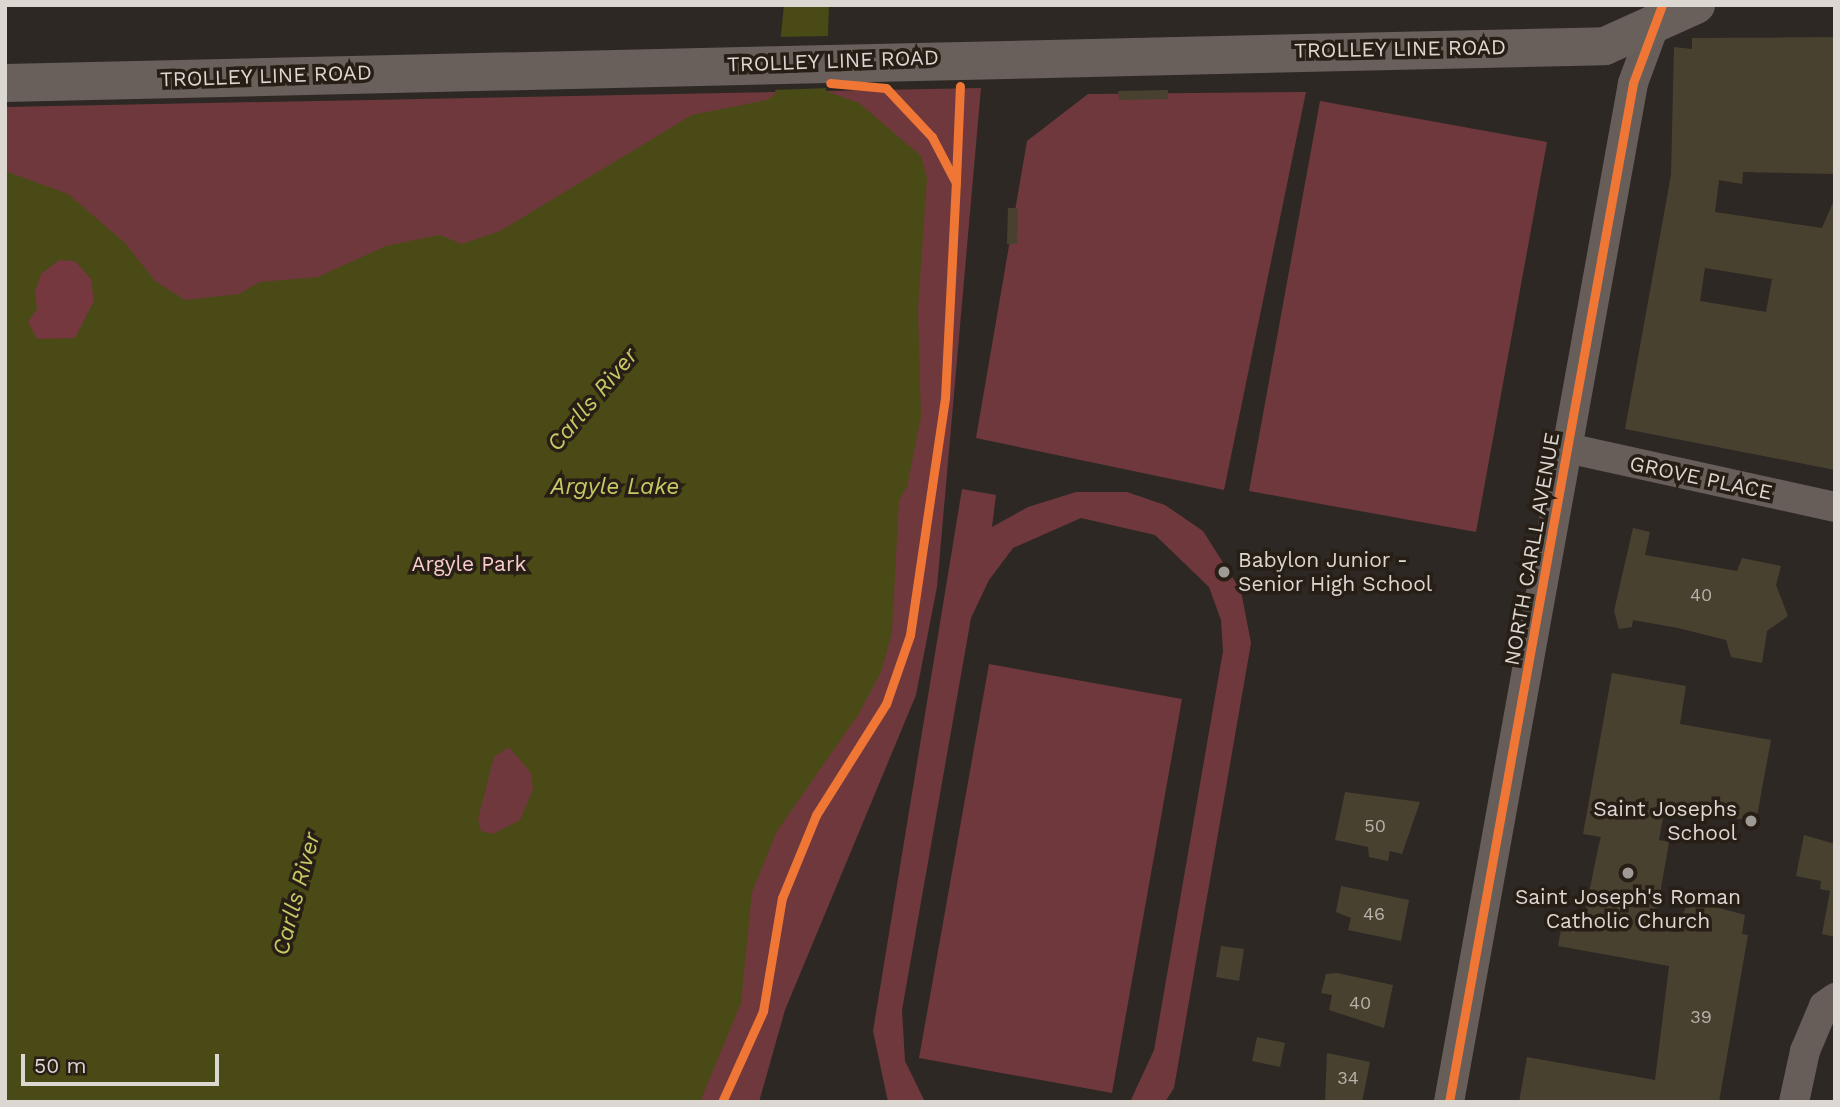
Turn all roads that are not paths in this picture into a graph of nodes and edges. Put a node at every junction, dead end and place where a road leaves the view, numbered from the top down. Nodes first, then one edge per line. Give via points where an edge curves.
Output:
1 (1696, 5) edge
2 (1659, 13) edge
3 (5, 83) edge
4 (1567, 448) junction
5 (1835, 507) edge
6 (1835, 998) edge
7 (1449, 1102) edge
8 (1794, 1102) edge

1 - 2 main road, TROLLEY LINE ROAD
2 - 3 main road, TROLLEY LINE ROAD via 1605,46
2 - 4 street, NORTH CARLL AVENUE via 1633,83
4 - 5 street, GROVE PLACE
4 - 7 street, NORTH CARLL AVENUE
6 - 8 street via 1824,1006 1805,1051

